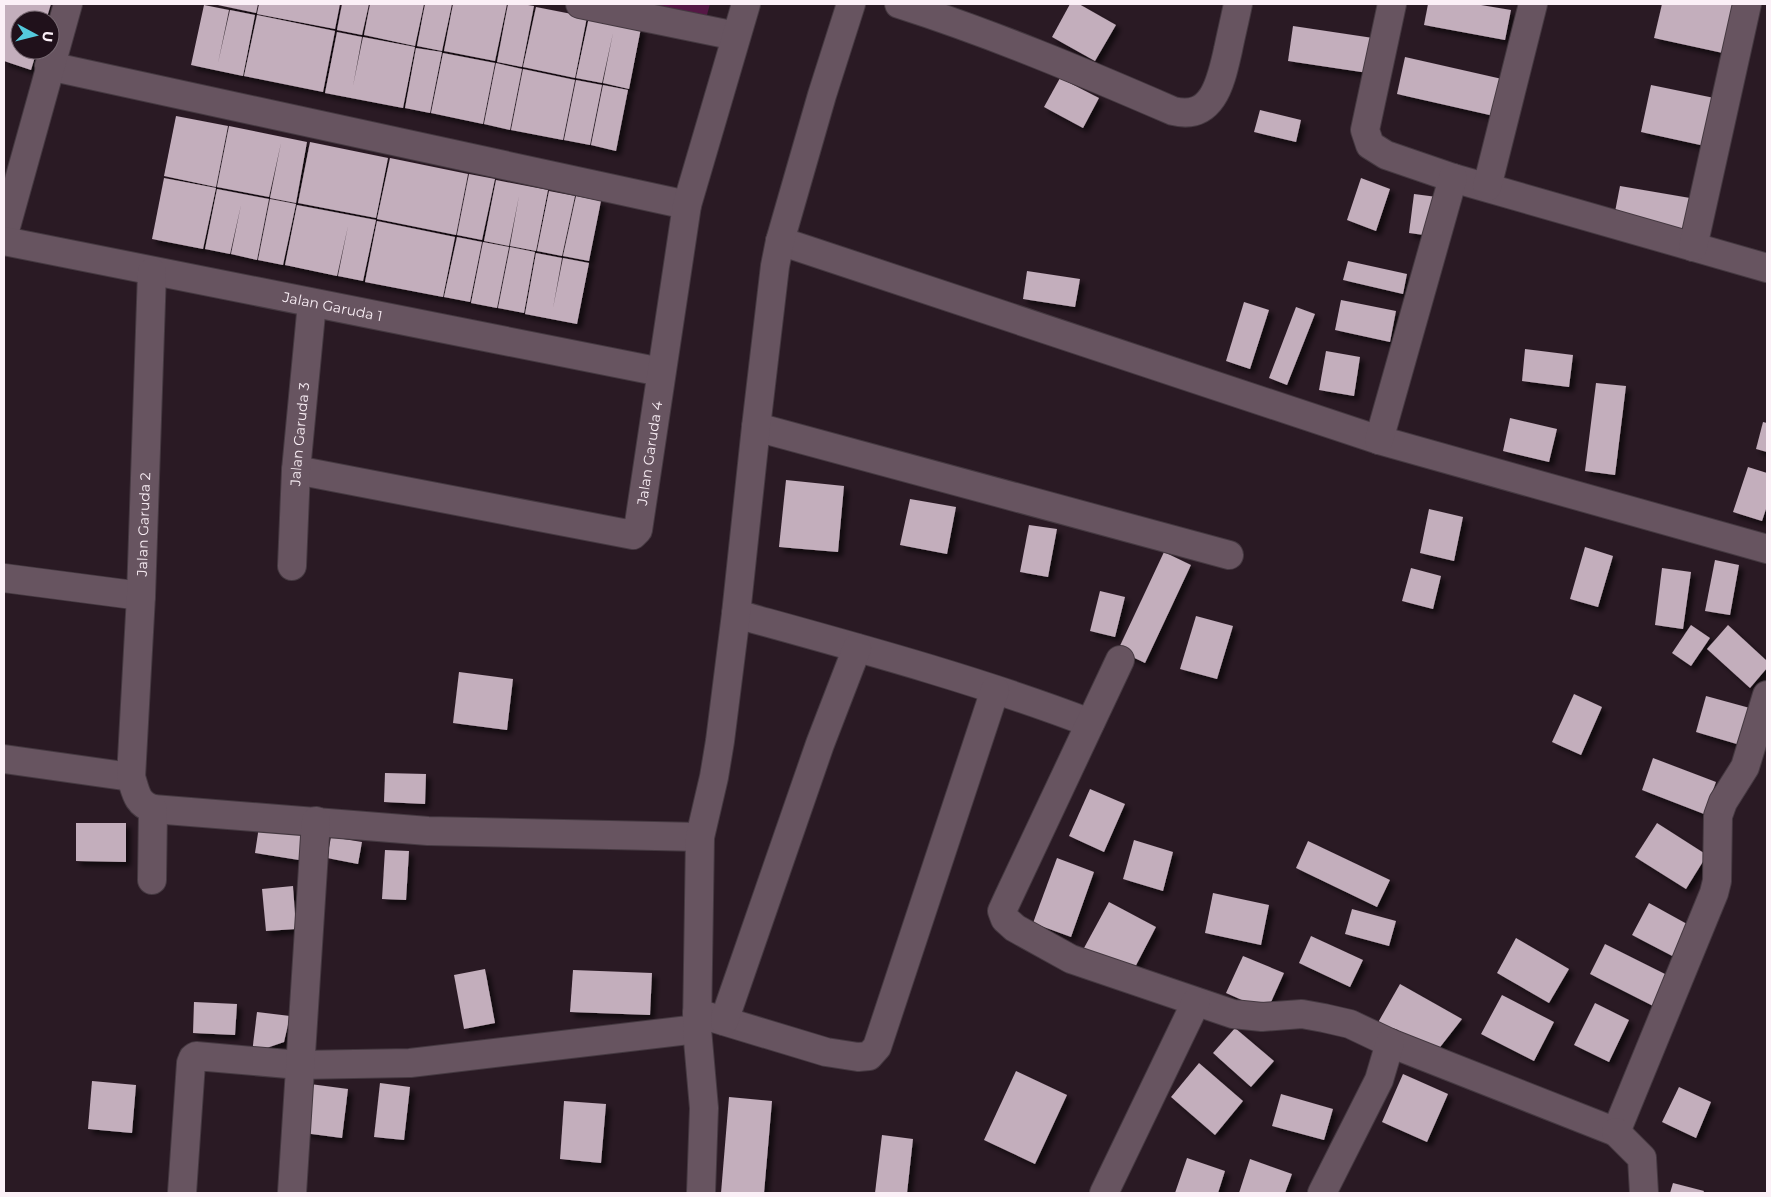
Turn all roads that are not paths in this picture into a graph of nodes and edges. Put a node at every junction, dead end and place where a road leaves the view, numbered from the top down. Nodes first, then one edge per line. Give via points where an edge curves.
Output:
1 (68, 4) edge
2 (580, 4) edge
3 (746, 4) edge
4 (851, 4) edge
5 (899, 4) edge
6 (1238, 4) edge
7 (1392, 4) edge
8 (1532, 4) edge
9 (1747, 4) edge
10 (736, 36) junction
11 (49, 66) junction
12 (1453, 178) junction
13 (1487, 187) junction
14 (688, 205) junction
15 (4, 234) edge
16 (4, 241) edge
17 (780, 241) junction
18 (1693, 247) junction
19 (1767, 268) edge
20 (152, 272) junction
21 (312, 303) junction
22 (661, 372) junction
23 (756, 427) junction
24 (1379, 440) junction
25 (296, 470) junction
26 (1767, 549) edge
27 (1229, 555) dead end
28 (292, 566) dead end
29 (4, 578) edge
30 (141, 596) junction
31 (736, 614) junction
32 (857, 648) junction
33 (1120, 660) dead end
34 (995, 690) junction
35 (1767, 695) edge
36 (1090, 724) junction
37 (4, 759) edge
38 (131, 777) junction
39 (153, 809) junction
40 (316, 821) junction
41 (700, 837) junction
42 (152, 880) dead end
43 (1196, 1002) junction
44 (697, 1021) junction
45 (724, 1021) junction
46 (1390, 1043) junction
47 (299, 1065) junction
48 (1616, 1132) junction
49 (182, 1193) edge
50 (292, 1193) edge
51 (701, 1193) edge
52 (1104, 1193) edge
53 (1322, 1193) edge
54 (1644, 1193) edge

1 - 11 street
2 - 10 street
3 - 10 street, Jalan Garuda 4
4 - 17 street
5 - 6 street via 954,21 1184,114 1206,106 1215,94
7 - 12 street via 1365,130 1370,145 1386,155
8 - 13 street
9 - 18 street
10 - 14 street, Jalan Garuda 4
11 - 14 street
11 - 15 street
12 - 13 street
12 - 24 street
13 - 18 street
14 - 22 street, Jalan Garuda 4
16 - 20 street, Jalan Garuda 1
17 - 23 street
17 - 24 street
18 - 19 street
20 - 21 street, Jalan Garuda 1
20 - 30 street, Jalan Garuda 2
21 - 22 street, Jalan Garuda 1
21 - 25 street, Jalan Garuda 3
22 - 25 street, Jalan Garuda 4 via 638,530 633,535
23 - 27 street
23 - 31 street
24 - 26 street
25 - 28 street, Jalan Garuda 3
29 - 30 street
30 - 38 street, Jalan Garuda 2
31 - 32 street
31 - 41 street via 720,741
32 - 34 street
32 - 45 street via 820,744
33 - 36 street
34 - 36 street via 1036,702
34 - 45 street via 878,1047 869,1056 826,1052
35 - 48 street via 1745,767 1718,816 1714,893
36 - 43 street via 1002,911 1005,919 1015,928 1071,959
37 - 38 street
38 - 39 street via 137,797 143,805
39 - 40 street
39 - 42 street
40 - 41 street via 428,830
40 - 47 street
41 - 44 street
43 - 46 street via 1233,1014 1262,1017 1302,1014 1324,1018 1350,1024
43 - 52 street
44 - 45 street
44 - 47 street via 410,1063
44 - 51 street via 704,1108
46 - 48 street
46 - 53 street via 1379,1080
47 - 49 street via 192,1058
47 - 50 street
48 - 54 street via 1642,1158

